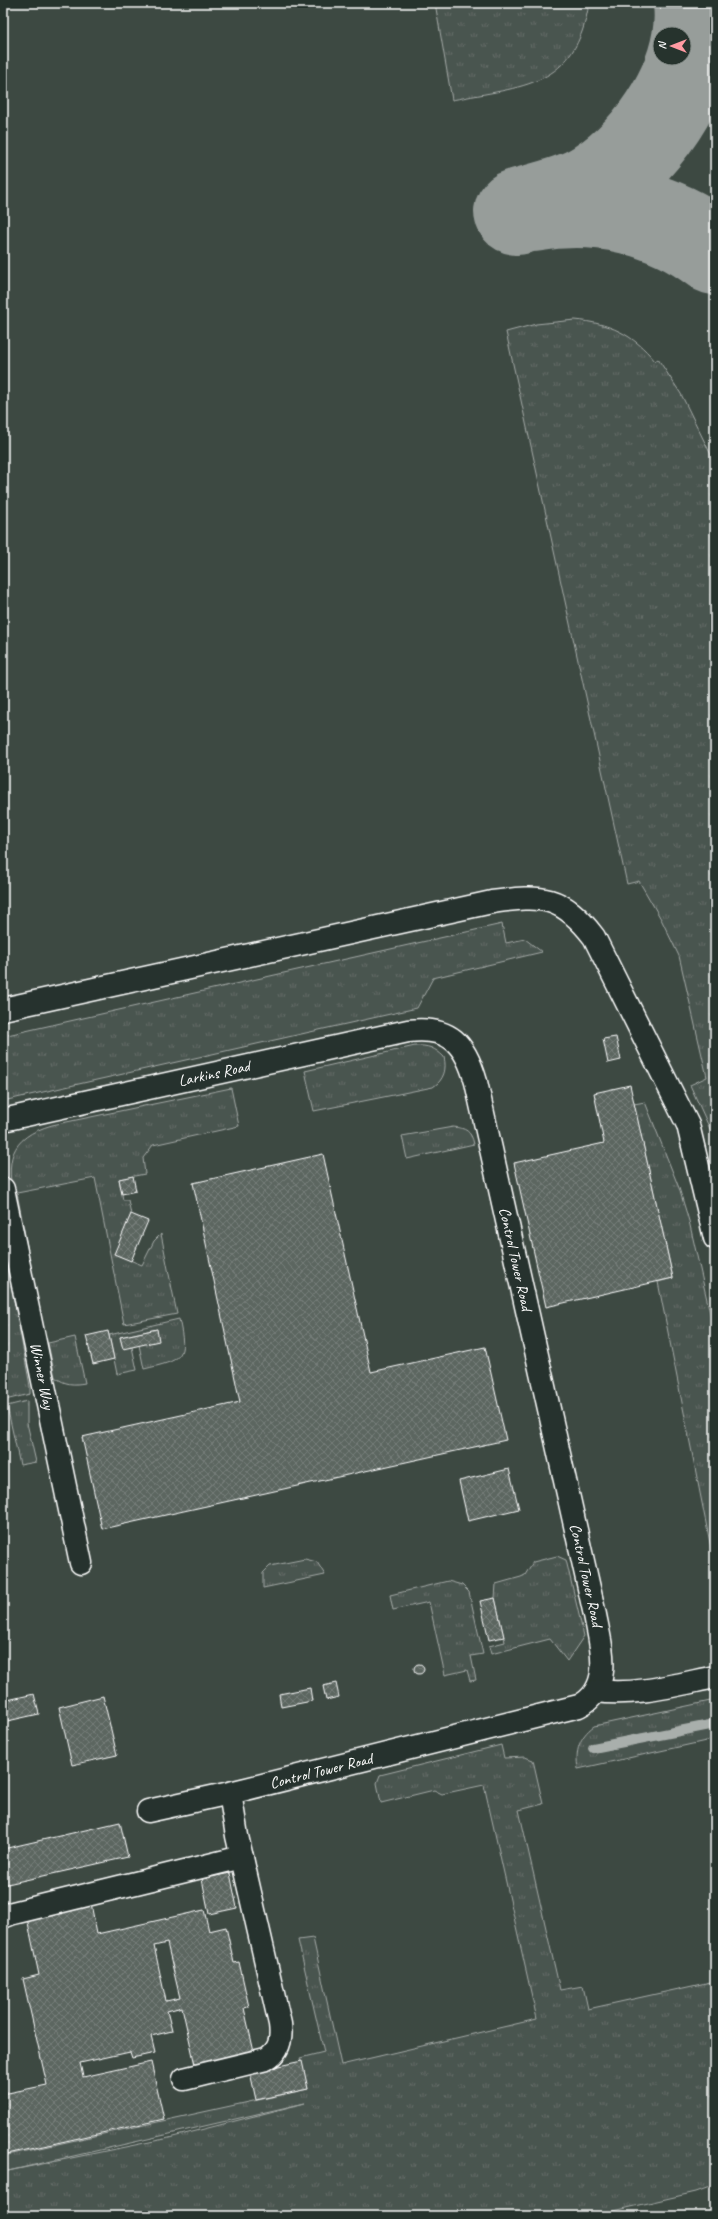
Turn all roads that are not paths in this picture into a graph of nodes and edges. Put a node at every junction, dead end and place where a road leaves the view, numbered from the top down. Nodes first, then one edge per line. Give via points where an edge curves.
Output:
1 (3, 1009) edge
2 (425, 1029) joint
3 (3, 1120) edge
4 (3, 1189) edge
5 (715, 1238) edge
6 (80, 1563) dead end
7 (715, 1677) edge
8 (596, 1691) junction
9 (230, 1794) junction
10 (148, 1812) dead end
11 (242, 1857) junction
12 (3, 1917) edge
13 (184, 2079) dead end

1 - 5 lane via 492,902 524,899 561,904 576,915 594,937 688,1125
2 - 3 lane, Larkins Road via 408,1030
2 - 8 lane, Control Tower Road via 445,1034 460,1046 476,1082 595,1615 603,1659 601,1680
4 - 6 lane, Winner Way
7 - 8 lane via 633,1693
8 - 9 lane, Control Tower Road via 585,1703 572,1709
9 - 10 lane, Control Tower Road
9 - 11 lane
11 - 12 lane
11 - 13 lane via 280,2024 280,2044 276,2052 266,2059

